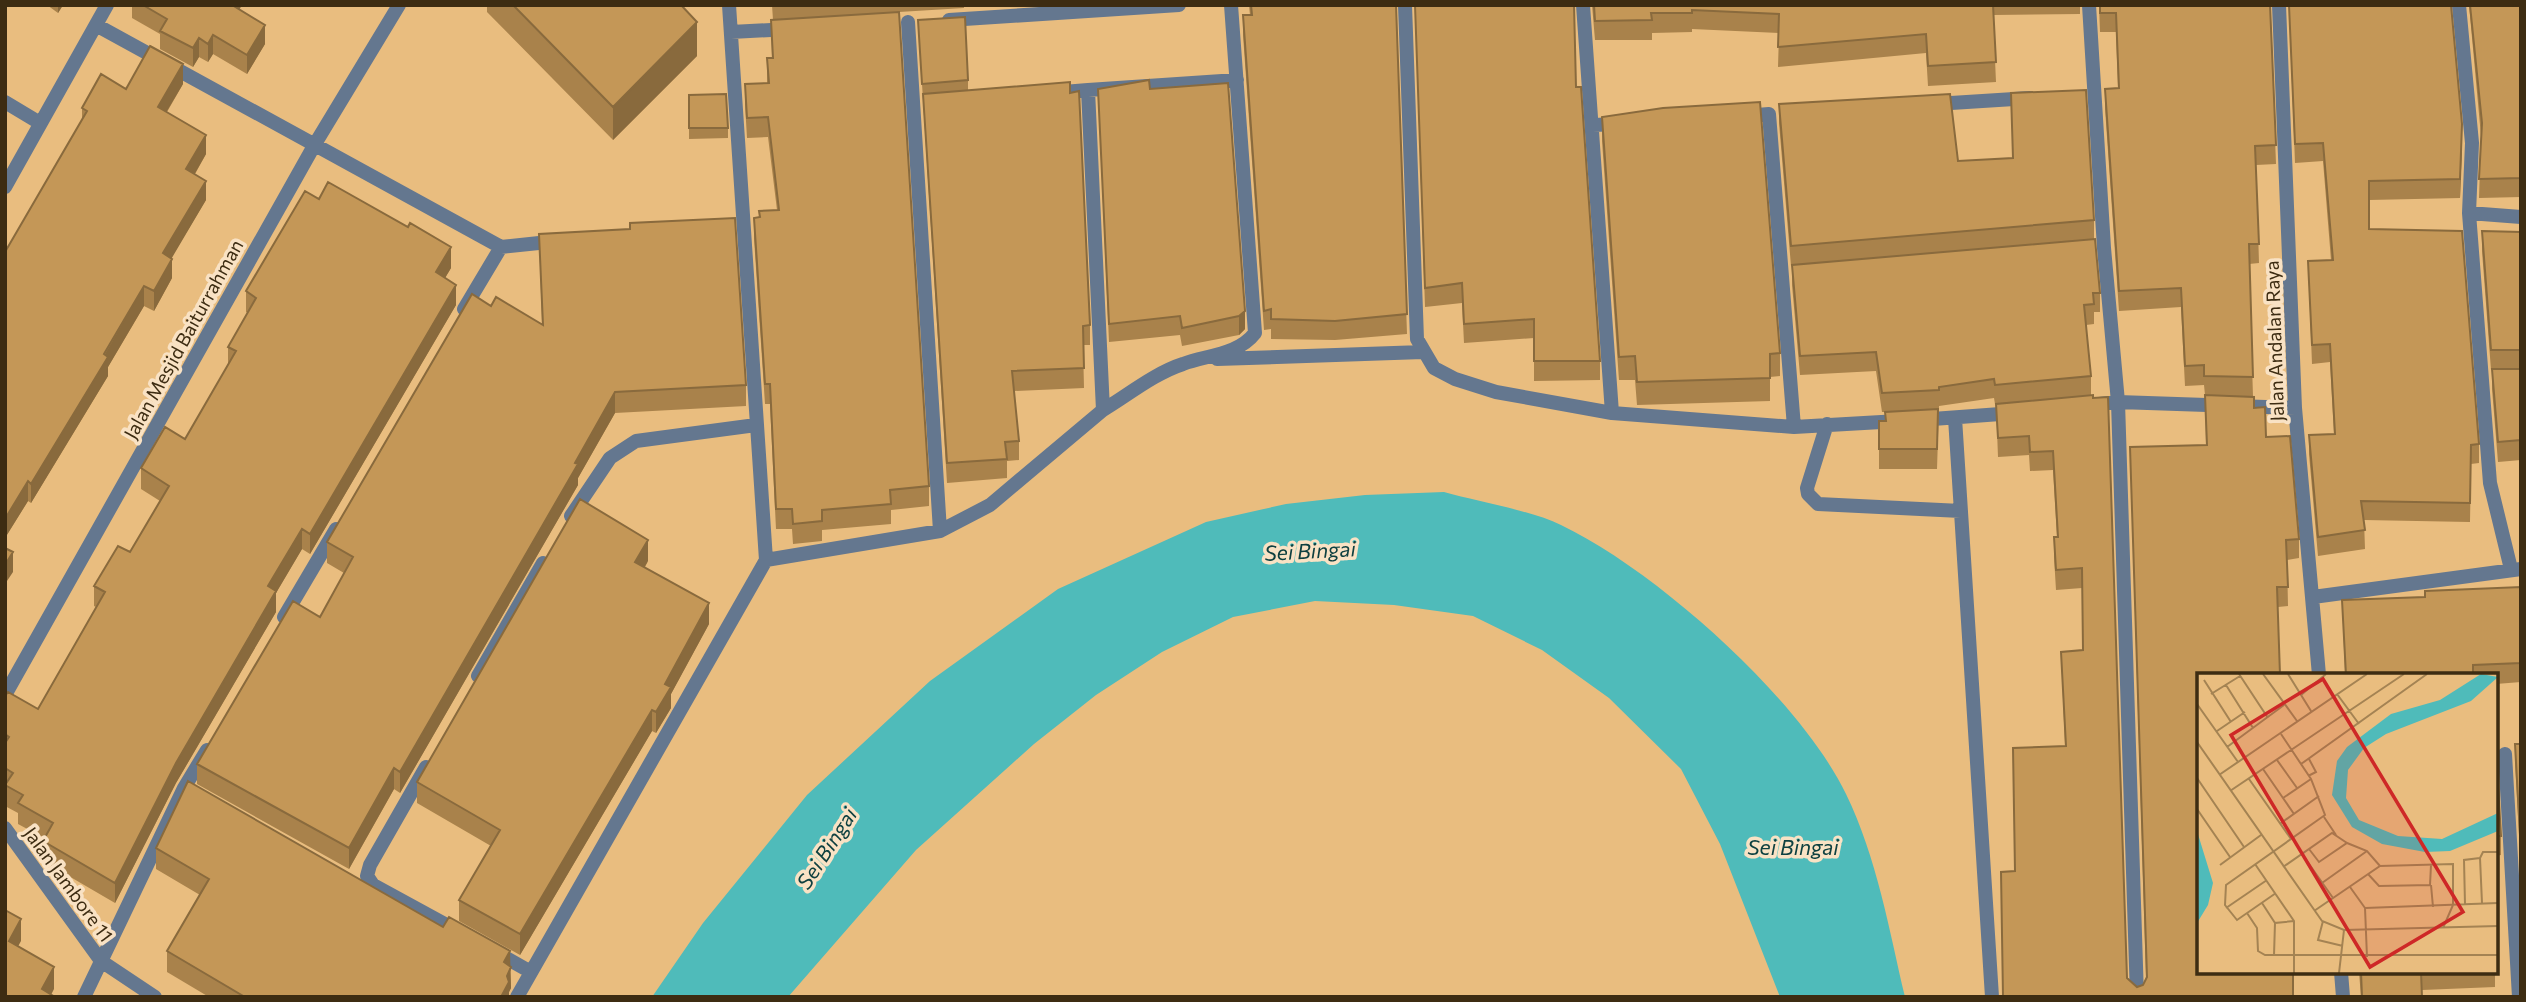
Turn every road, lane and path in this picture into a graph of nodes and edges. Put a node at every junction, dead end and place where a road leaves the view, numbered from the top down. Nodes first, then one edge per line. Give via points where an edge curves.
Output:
1 (107, 5) edge
2 (399, 5) edge
3 (729, 5) edge
4 (1179, 5) edge
5 (1231, 5) edge
6 (1405, 5) edge
7 (1583, 5) edge
8 (2089, 5) edge
9 (2279, 5) edge
10 (2459, 5) edge
11 (96, 24) junction
12 (799, 28) edge
13 (731, 32) junction
14 (1237, 80) junction
15 (1088, 90) junction
16 (1034, 95) edge
17 (2039, 98) edge
18 (5, 102) edge
19 (1917, 105) edge
20 (1728, 117) edge
21 (40, 123) junction
22 (1634, 123) edge
23 (1593, 125) junction
24 (315, 144) junction
25 (5, 187) edge
26 (2469, 213) junction
27 (2521, 217) edge
28 (568, 240) edge
29 (501, 247) junction
30 (458, 319) edge
31 (1423, 352) junction
32 (1205, 360) junction
33 (2118, 402) junction
34 (2077, 406) edge
35 (2295, 408) junction
36 (1103, 410) junction
37 (2023, 412) edge
38 (1612, 413) junction
39 (1955, 418) junction
40 (1827, 424) junction
41 (756, 425) junction
42 (1794, 427) junction
43 (1961, 511) junction
44 (346, 512) edge
45 (564, 527) edge
46 (940, 531) junction
47 (550, 550) edge
48 (766, 560) junction
49 (2516, 569) edge
50 (2313, 597) junction
51 (276, 632) edge
52 (2319, 673) edge
53 (469, 691) edge
54 (5, 695) edge
55 (212, 740) edge
56 (435, 751) edge
57 (2521, 753) edge
58 (2500, 754) edge
59 (5, 828) edge
60 (101, 961) junction
61 (531, 972) junction
62 (2341, 974) edge
63 (84, 997) edge
64 (155, 997) edge
65 (517, 997) edge
66 (1992, 997) edge
67 (2137, 997) edge
68 (2343, 997) edge
69 (2519, 997) edge

1 - 11 street
2 - 24 street, Jalan Mesjid Baiturrahman
3 - 13 street
4 - 46 street via 915,22
5 - 14 street
6 - 31 street via 1417,339
7 - 23 street
8 - 33 street via 2086,95 2097,249
9 - 35 street, Jalan Andalan Raya
10 - 26 street via 2472,143
11 - 21 street
11 - 24 street
12 - 13 street
13 - 41 street via 736,222
14 - 15 street
14 - 32 street via 1255,333 1248,343
15 - 16 street
15 - 36 street
17 - 19 street
18 - 21 street
20 - 42 street via 1776,114
21 - 25 street
22 - 23 street
23 - 38 street
24 - 29 street
24 - 54 street, Jalan Mesjid Baiturrahman
26 - 27 street
26 - 49 street via 2489,380 2490,483
28 - 29 street
29 - 30 street
31 - 32 street
31 - 38 street via 1434,368 1455,379 1496,392
32 - 36 street via 1182,364
33 - 34 street
33 - 35 street
33 - 67 street
35 - 50 street, Jalan Andalan Raya
36 - 46 street via 990,505
37 - 39 street
38 - 42 street
39 - 40 street
39 - 43 street
40 - 42 street
40 - 43 street via 1807,488 1818,504
41 - 45 street via 636,441 610,458
41 - 48 street
43 - 66 street
44 - 51 street
46 - 48 street
47 - 53 street
48 - 61 street
49 - 50 street
50 - 52 street, Jalan Andalan Raya
55 - 60 street
56 - 61 street via 361,878
57 - 58 street
58 - 69 street
59 - 60 street, Jalan Jambore 11
60 - 63 street
60 - 64 street
61 - 65 street
62 - 68 street

